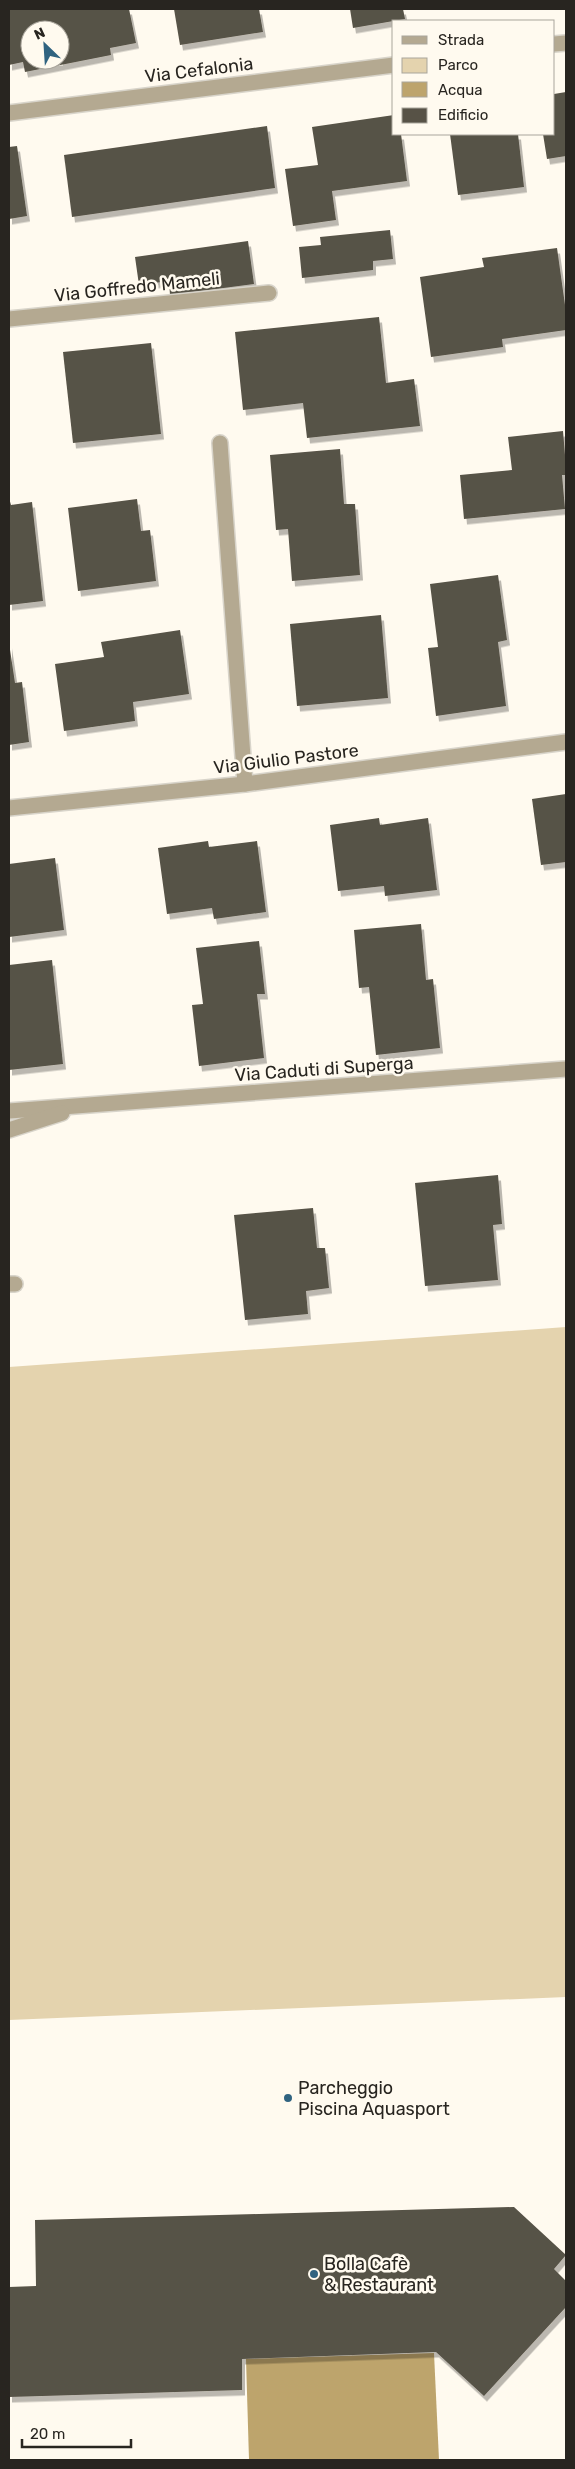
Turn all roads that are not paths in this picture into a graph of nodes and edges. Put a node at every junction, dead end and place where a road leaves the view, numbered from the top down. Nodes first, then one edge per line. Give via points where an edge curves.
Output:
1 (392, 64) edge
2 (9, 113) edge
3 (269, 293) dead end
4 (9, 319) edge
5 (220, 443) dead end
6 (566, 742) edge
7 (245, 784) junction
8 (9, 808) edge
9 (566, 1069) edge
10 (85, 1106) junction
11 (9, 1111) edge
12 (9, 1130) edge

1 - 2 street, Via Cefalonia
3 - 4 street, Via Goffredo Mameli
5 - 7 street
6 - 7 street, Via Giulio Pastore
7 - 8 street, Via Giulio Pastore
9 - 10 street, Via Caduti di Superga
10 - 11 street, Via Caduti di Superga
10 - 12 street, Via Caduti di Superga

